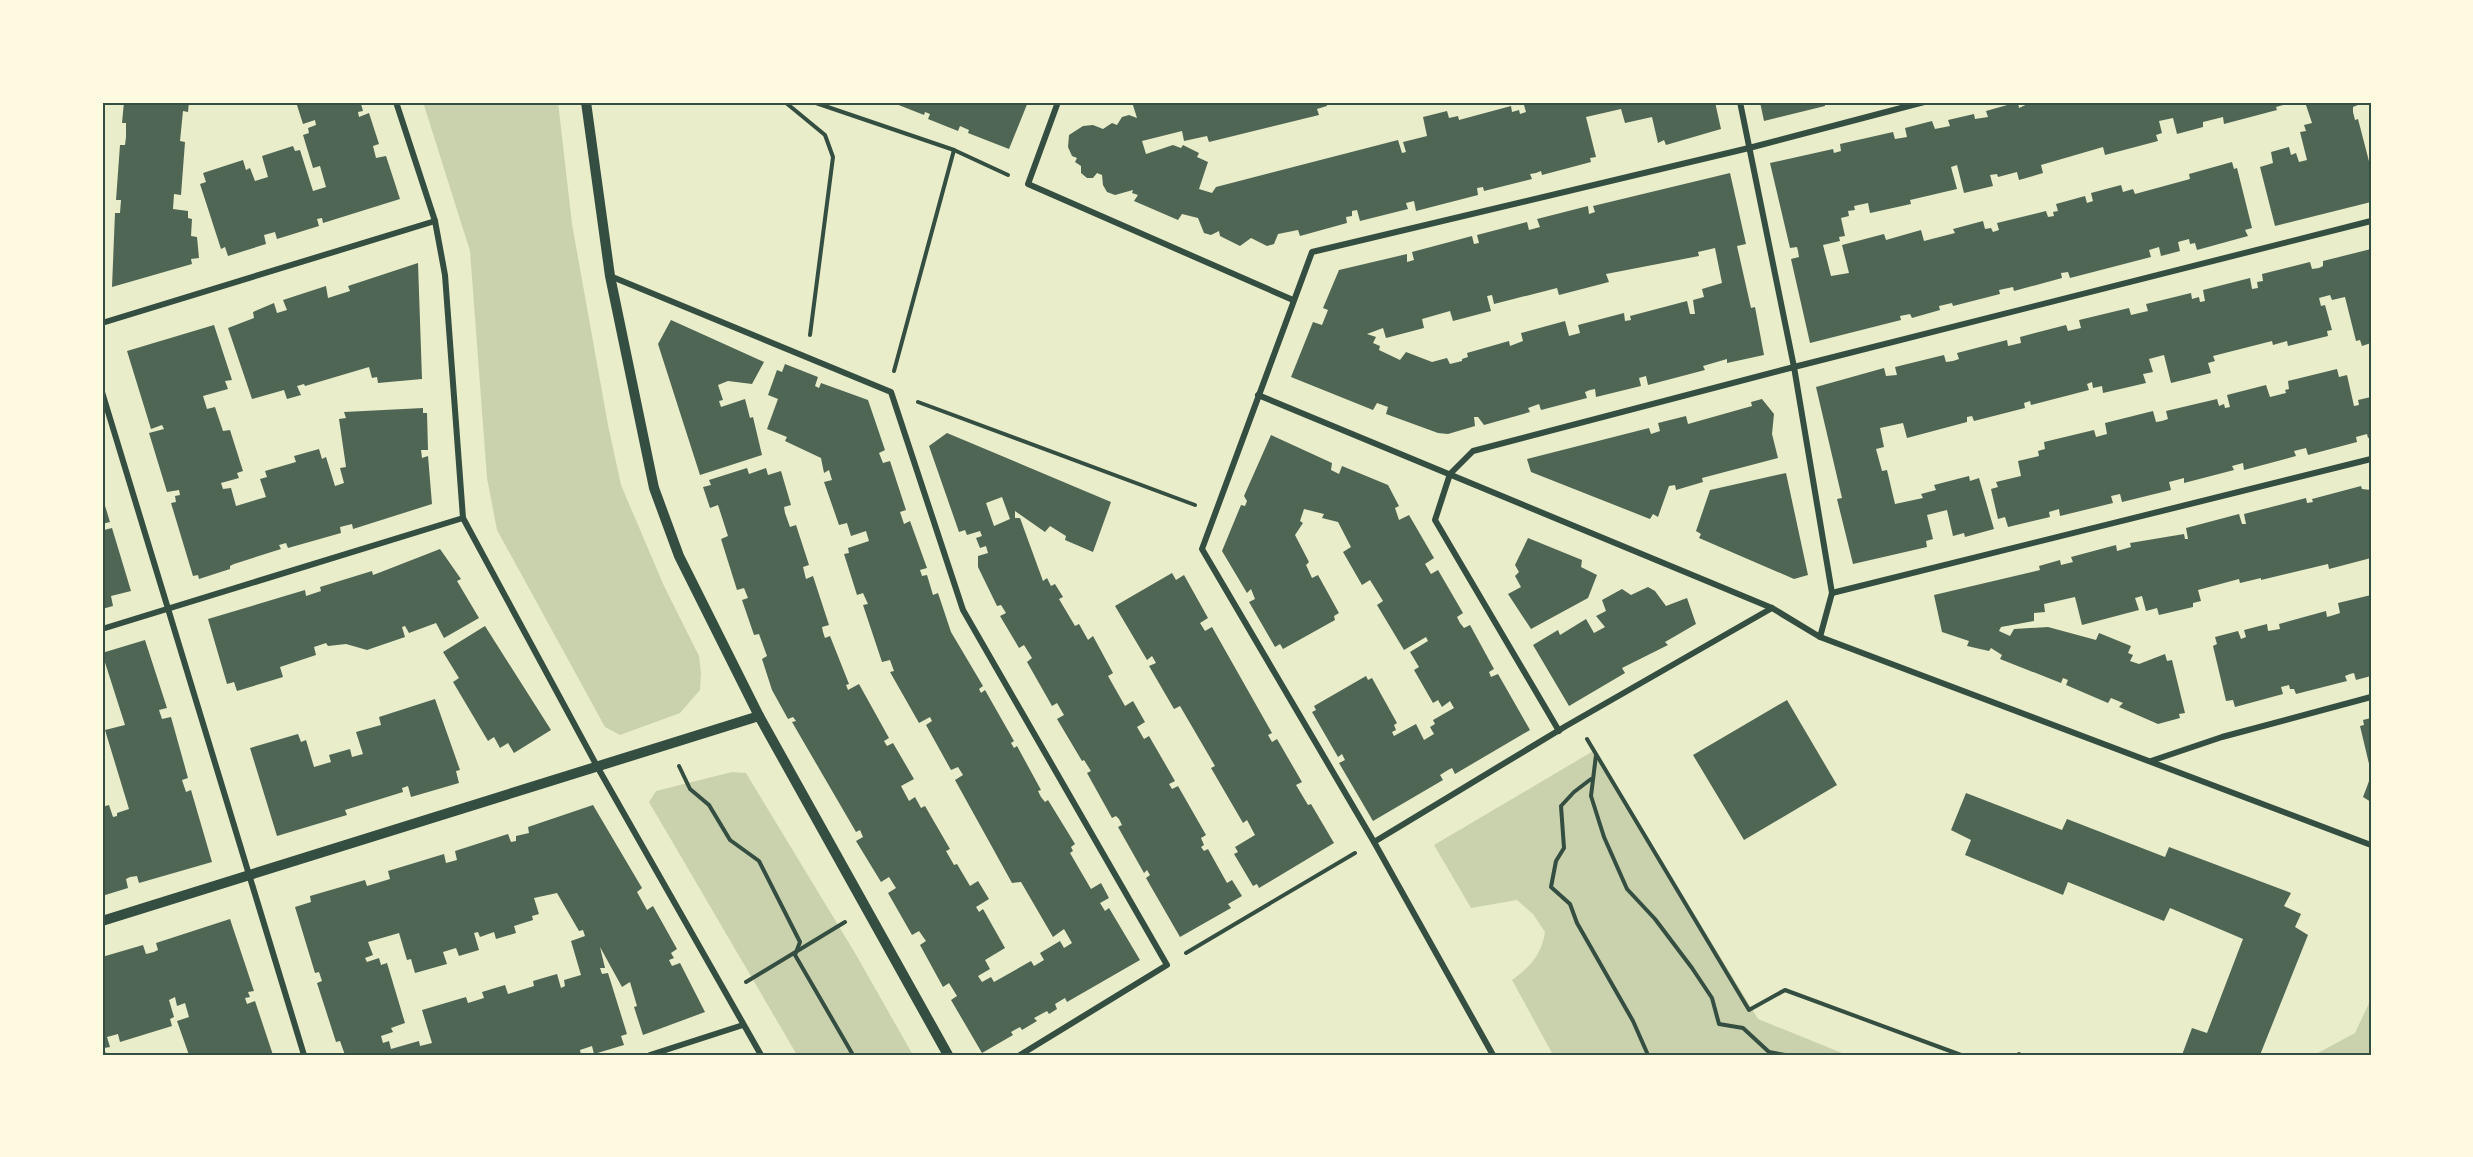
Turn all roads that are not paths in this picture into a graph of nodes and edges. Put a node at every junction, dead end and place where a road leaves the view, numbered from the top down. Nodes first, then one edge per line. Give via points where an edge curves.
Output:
1 (396, 102) edge
2 (586, 102) edge
3 (1059, 102) edge
4 (1740, 102) edge
5 (1924, 102) edge
6 (1749, 148) junction
7 (435, 221) junction
8 (2371, 221) edge
9 (610, 276) junction
10 (1293, 300) junction
11 (102, 323) edge
12 (1794, 367) junction
13 (102, 392) edge
14 (1258, 395) junction
15 (2371, 459) edge
16 (1450, 474) junction
17 (463, 518) junction
18 (1832, 593) junction
19 (1772, 608) junction
20 (167, 609) junction
21 (102, 629) edge
22 (1820, 638) junction
23 (2371, 697) edge
24 (759, 716) junction
25 (1559, 730) junction
26 (2150, 762) junction
27 (598, 768) junction
28 (1374, 842) junction
29 (2371, 845) edge
30 (249, 876) junction
31 (102, 921) edge
32 (743, 1025) junction
33 (304, 1055) edge
34 (650, 1055) edge
35 (761, 1055) edge
36 (948, 1055) edge
37 (1020, 1055) edge
38 (1493, 1055) edge

1 - 7 street
2 - 9 street
3 - 10 street via 1028,184
4 - 6 street
5 - 6 street
6 - 10 street via 1312,252
6 - 12 street
7 - 11 street
7 - 17 street via 445,275
8 - 12 street
9 - 24 street via 654,488 684,566
9 - 37 street via 891,392 963,610 1167,964
10 - 14 street
12 - 16 street via 1473,451
12 - 18 street
13 - 20 street
14 - 16 street
14 - 28 street via 1202,549
15 - 18 street
16 - 19 street
16 - 25 street via 1435,520
17 - 20 street
17 - 27 street
18 - 22 street
19 - 22 street
19 - 25 street
20 - 21 street
20 - 30 street
22 - 26 street
23 - 26 street via 2222,737
24 - 27 street
24 - 36 street
25 - 28 street
26 - 29 street
27 - 30 street
27 - 32 street
28 - 38 street
30 - 31 street
30 - 33 street
32 - 34 street
32 - 35 street

